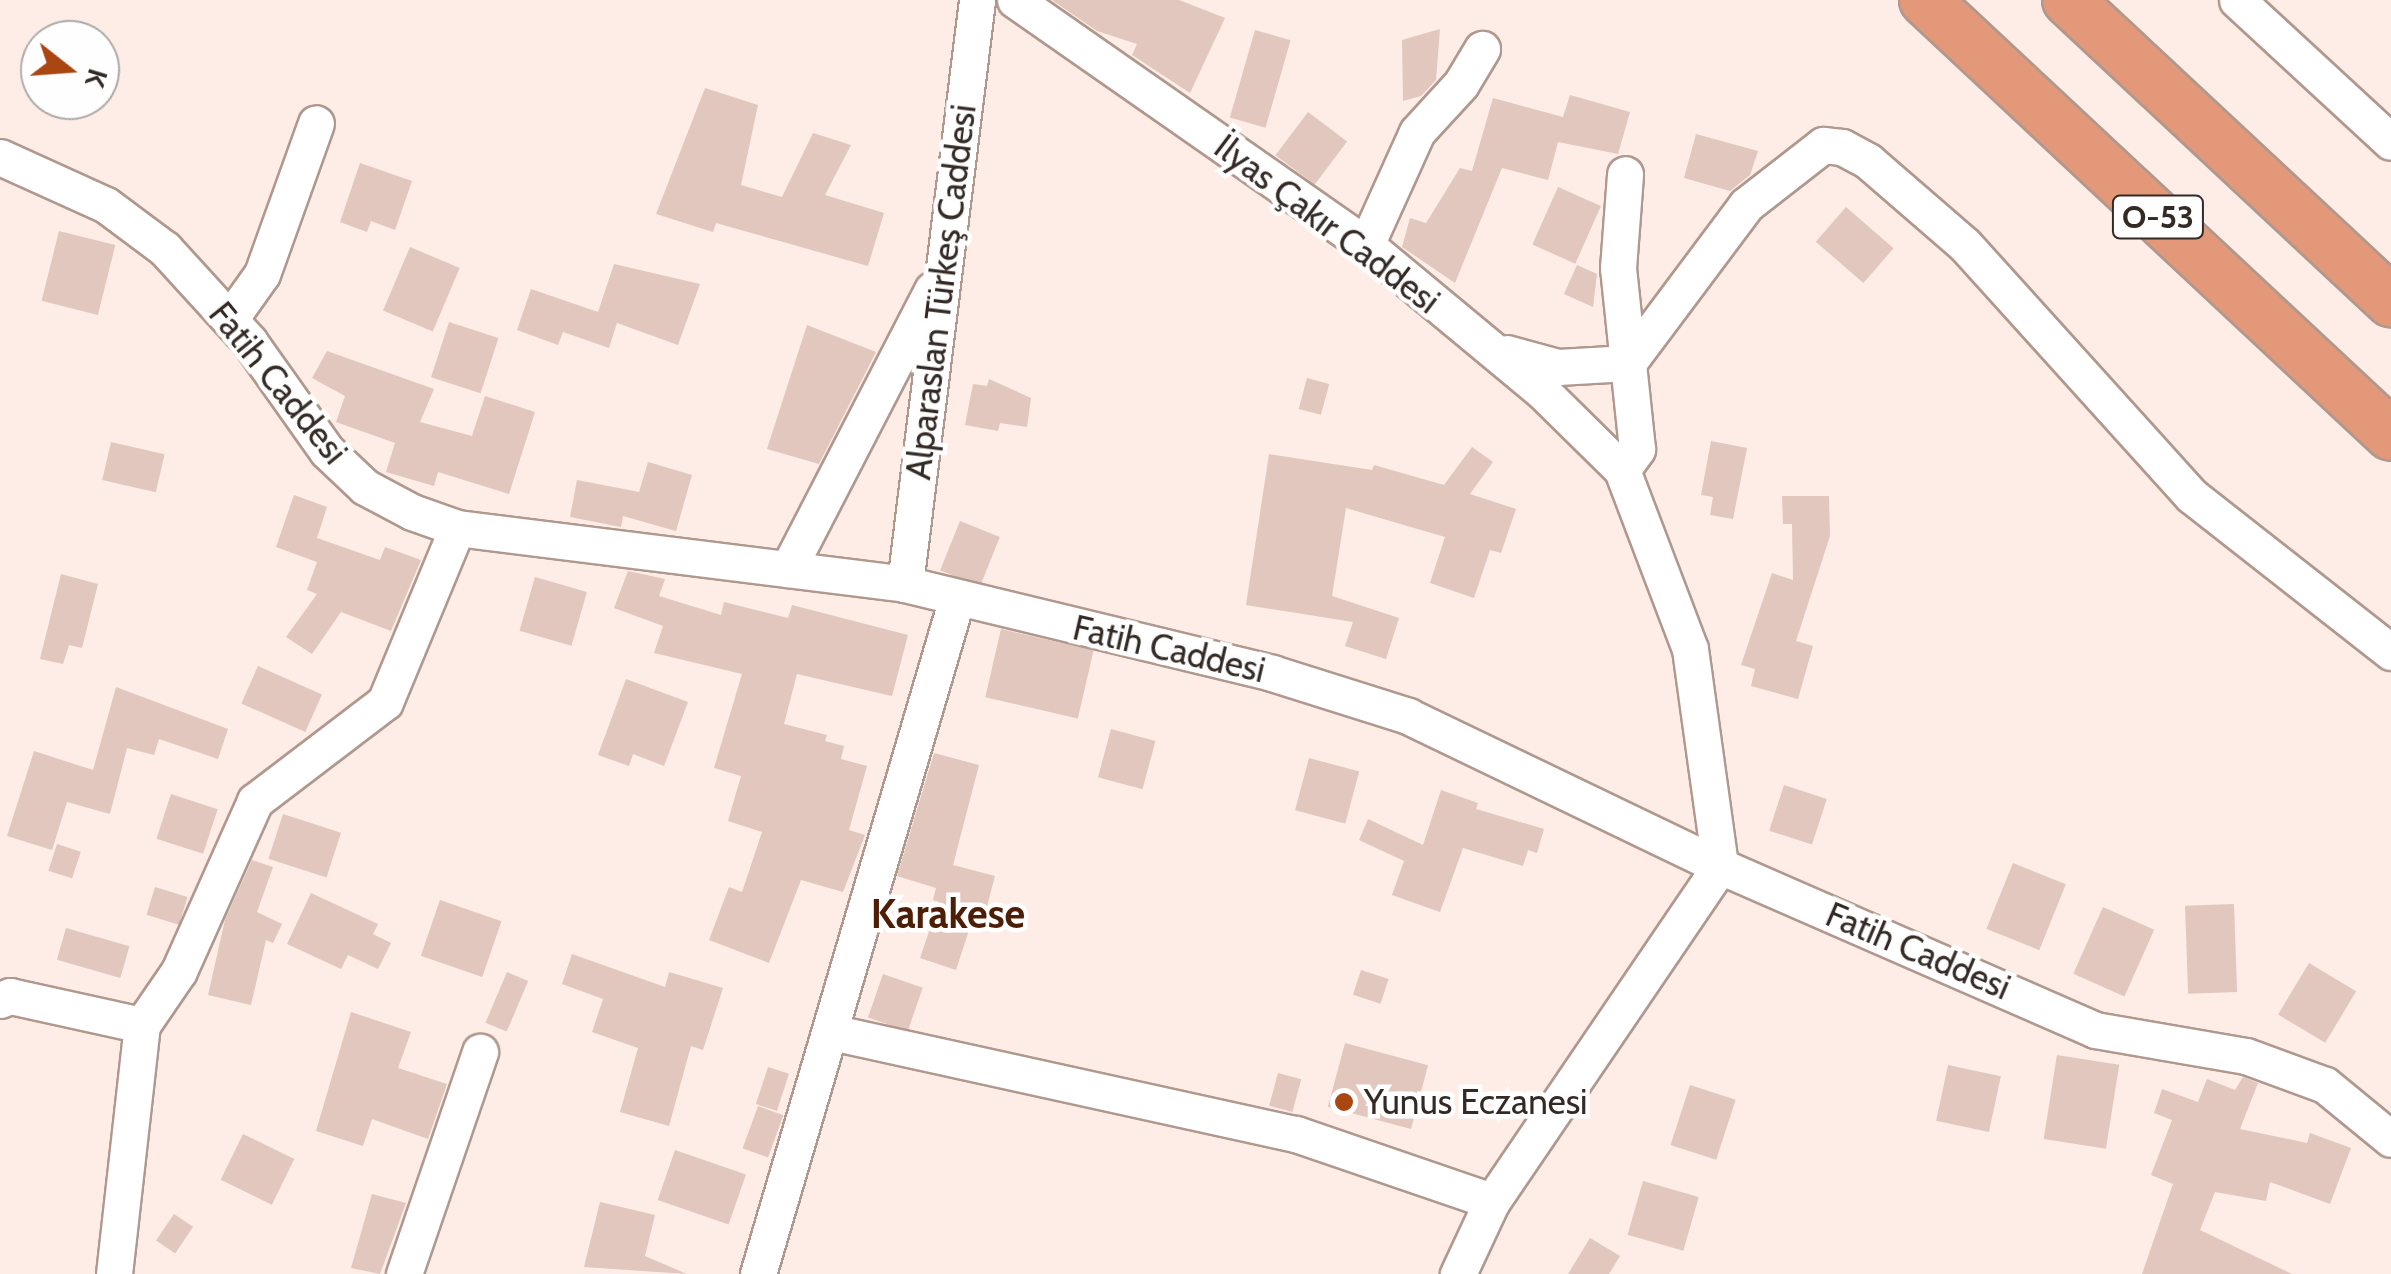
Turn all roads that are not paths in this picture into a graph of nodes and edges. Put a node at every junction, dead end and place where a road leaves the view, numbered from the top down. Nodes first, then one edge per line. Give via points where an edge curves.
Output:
1 (977, 0) edge
2 (1015, 0) edge
3 (1925, 0) edge
4 (2068, 0) edge
5 (2236, 0) edge
6 (1482, 49) dead end
7 (316, 123) dead end
8 (2391, 142) edge
9 (0, 157) edge
10 (1625, 174) dead end
11 (1366, 245) junction
12 (944, 267) junction
13 (2391, 301) edge
14 (230, 319) junction
15 (1488, 346) junction
16 (1628, 363) junction
17 (2391, 435) edge
18 (1622, 470) junction
19 (457, 528) junction
20 (788, 569) junction
21 (904, 584) junction
22 (957, 598) junction
23 (2391, 652) edge
24 (1720, 866) junction
25 (0, 1000) edge
26 (142, 1025) junction
27 (831, 1032) junction
28 (480, 1052) dead end
29 (2391, 1139) edge
30 (1492, 1201) junction
31 (1469, 1267) edge
32 (114, 1274) edge
33 (404, 1274) edge
34 (758, 1274) edge

1 - 12 street, Alparaslan Türkeş Caddesi
2 - 11 street, İlyas Çakır Caddesi
3 - 17 highway, O-53
4 - 13 highway, O-53
5 - 8 street
6 - 11 street via 1418,132
7 - 14 street via 262,274
9 - 14 street, Fatih Caddesi via 106,206 165,248
10 - 16 street via 1618,268
11 - 15 street, İlyas Çakır Caddesi
12 - 20 street
12 - 21 street, Alparaslan Türkeş Caddesi
14 - 19 street, Fatih Caddesi via 327,452 365,487
15 - 16 street via 1558,367
15 - 18 street, İlyas Çakır Caddesi
16 - 18 street via 1637,449
16 - 23 street via 1746,205 1824,145 1842,146 1965,245 2192,496
18 - 24 street via 1690,649
19 - 20 street, Fatih Caddesi
19 - 26 street via 385,702 255,801 179,972
20 - 21 street, Fatih Caddesi
21 - 22 street, Fatih Caddesi
22 - 24 street, Fatih Caddesi via 1272,673 1408,716
22 - 27 street
24 - 29 street, Fatih Caddesi via 2094,1030 2246,1056 2325,1085
24 - 30 street
25 - 26 street via 10,996
26 - 32 street
27 - 30 street via 1296,1134
27 - 34 street
28 - 33 street
30 - 31 street

